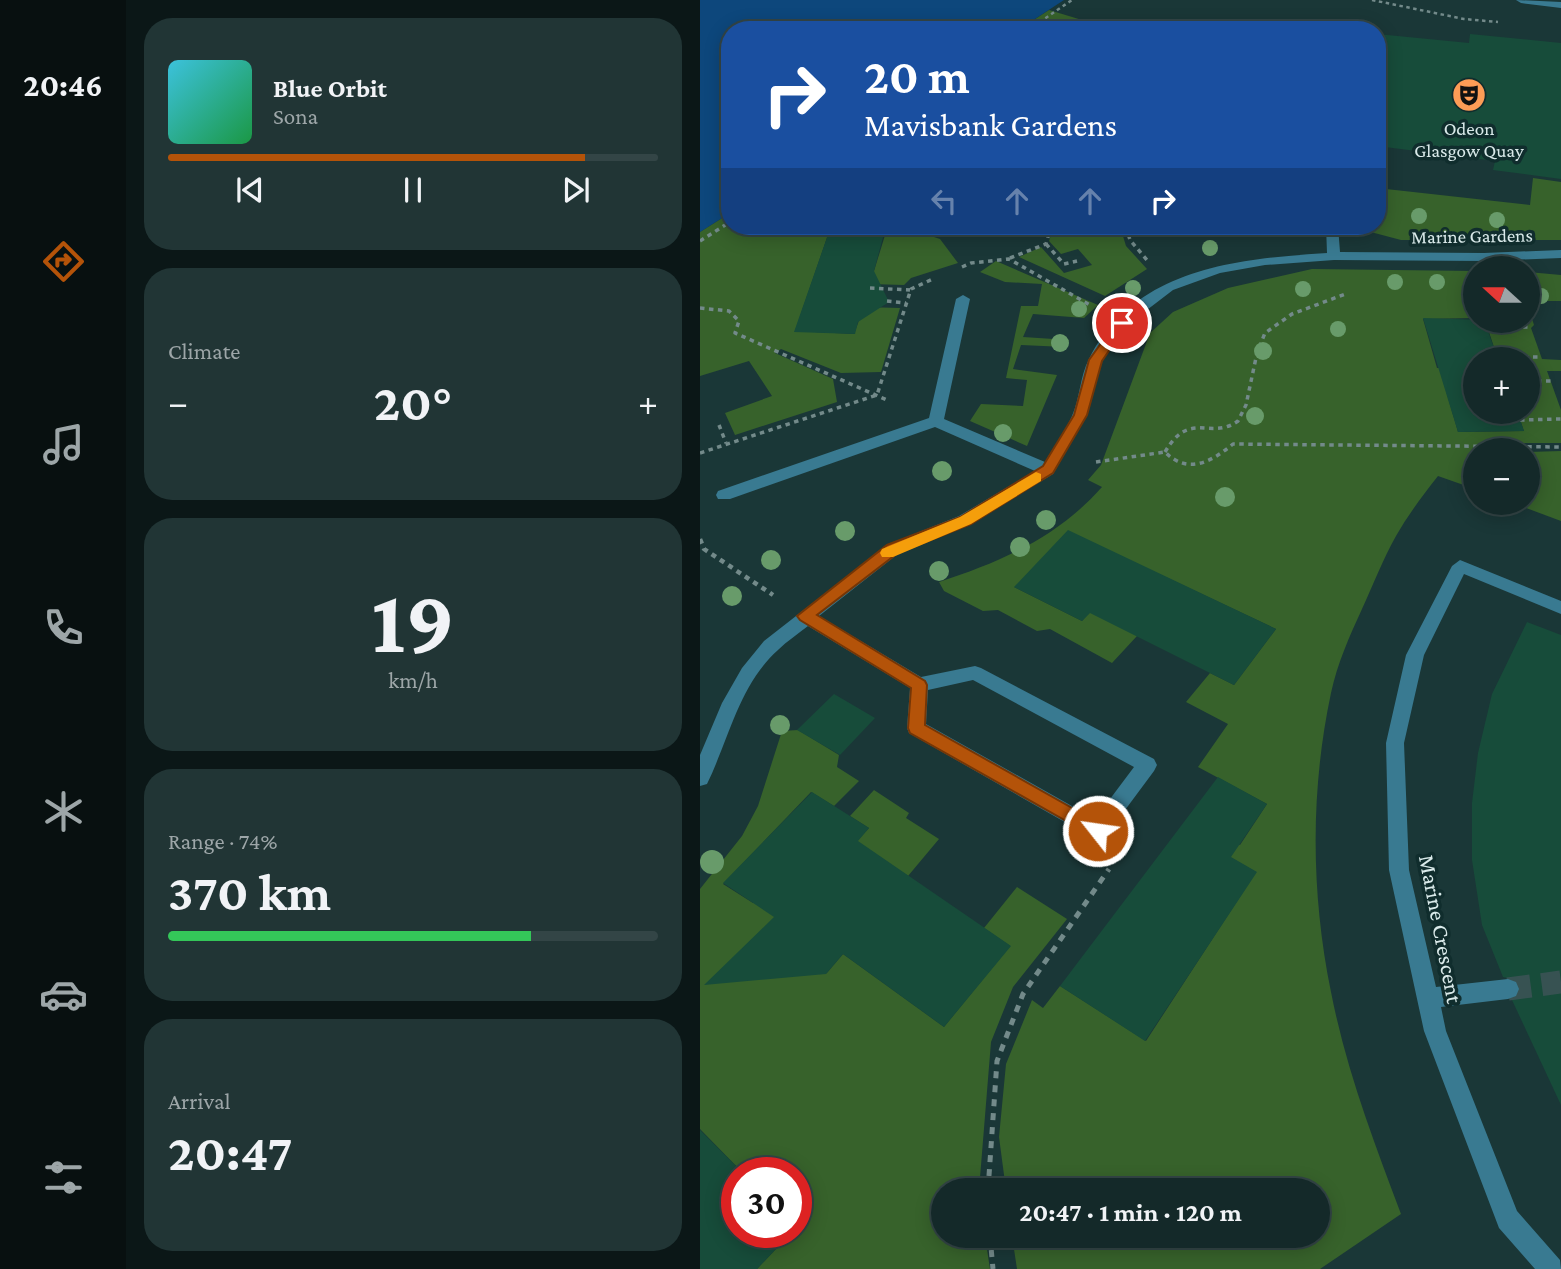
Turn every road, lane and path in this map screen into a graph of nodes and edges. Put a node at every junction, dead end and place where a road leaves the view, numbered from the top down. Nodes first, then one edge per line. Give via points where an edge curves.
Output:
1 (1072, 0) edge
2 (1372, 0) edge
3 (1521, 0) edge
4 (1561, 5) edge
5 (1041, 21) edge
6 (1506, 22) dead end
7 (721, 228) edge
8 (1048, 235) edge
9 (1333, 235) edge
10 (700, 241) edge
11 (1046, 244) junction
12 (1561, 254) edge
13 (1334, 256) junction
14 (1009, 259) dead end
15 (1077, 261) dead end
16 (870, 288) dead end
17 (910, 290) dead end
18 (1360, 293) dead end
19 (962, 299) dead end
20 (887, 301) dead end
21 (906, 303) dead end
22 (700, 308) edge
23 (1540, 381) edge
24 (1551, 381) dead end
25 (1561, 419) edge
26 (1540, 420) edge
27 (936, 421) junction
28 (719, 425) dead end
29 (726, 444) dead end
30 (1561, 447) edge
31 (1165, 452) junction
32 (1048, 470) junction
33 (723, 495) dead end
34 (700, 539) edge
35 (702, 549) edge
36 (1561, 608) edge
37 (805, 616) junction
38 (919, 685) junction
39 (700, 778) edge
40 (1098, 831) junction
41 (1508, 989) tunnel mouth
42 (1427, 998) junction
43 (989, 1178) edge
44 (991, 1248) edge
45 (993, 1269) edge
46 (1551, 1269) edge

1 - 5 path
2 - 6 path via 1464,19
3 - 4 street
7 - 10 path
8 - 11 path
9 - 13 street
11 - 14 path
11 - 15 path via 1065,264
12 - 13 street, Marine Gardens
13 - 32 street, Marine Gardens via 1217,270 1168,287 1136,309 1095,360 1080,415
16 - 17 path
18 - 31 path via 1303,307 1266,332 1238,421 1228,427 1186,429 1170,438
19 - 27 street
20 - 21 path
22 - 27 path via 729,311 739,321 735,333
23 - 24 path
25 - 26 path
27 - 32 street
27 - 33 street
28 - 29 path
30 - 31 path via 1233,444 1202,466 1183,466
31 - 32 path
32 - 37 street via 965,520 893,549
34 - 35 path
35 - 37 path
36 - 42 street, Marine Crescent via 1460,566 1415,655 1395,743 1398,870
37 - 38 street
37 - 39 street via 770,646 748,673
38 - 40 street via 916,728
38 - 40 street via 975,673 1147,765
40 - 43 path via 1114,862 1023,994 997,1061
41 - 42 street
42 - 46 street, Marine Crescent via 1434,1031 1508,1219
44 - 45 path

